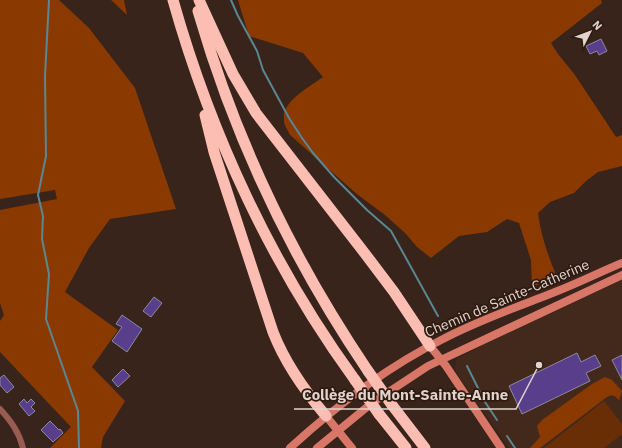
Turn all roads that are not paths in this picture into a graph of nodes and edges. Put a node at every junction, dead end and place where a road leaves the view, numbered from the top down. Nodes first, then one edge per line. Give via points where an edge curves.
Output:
1 (173, 0) edge
2 (194, 0) edge
3 (199, 0) edge
4 (192, 64) junction
5 (622, 263) edge
6 (622, 275) edge
7 (430, 346) junction
8 (442, 360) junction
9 (0, 409) edge
10 (326, 416) junction
11 (337, 430) junction
12 (23, 448) edge
13 (290, 448) edge
14 (317, 448) edge
15 (352, 448) edge
16 (406, 448) edge
17 (425, 448) edge
18 (502, 448) edge

1 - 4 highway
2 - 17 highway, bridge via 207,43 248,153 285,232 312,282 368,371
3 - 7 highway via 233,74 260,119 394,292
4 - 10 highway via 214,152 272,332 293,373
4 - 16 highway, bridge via 225,148 262,227 308,310 379,414
5 - 7 main road, Chemin de Sainte-Catherine via 479,322
6 - 8 main road, Chemin de Sainte-Catherine
7 - 8 main road
7 - 10 main road, Chemin de Sainte-Catherine via 377,378
8 - 11 main road, Chemin de Sainte-Catherine via 400,384
8 - 18 main road
9 - 12 street via 15,426
10 - 11 main road
10 - 13 main road, Chemin de Sainte-Catherine
11 - 14 main road, Chemin de Sainte-Catherine
11 - 15 main road

